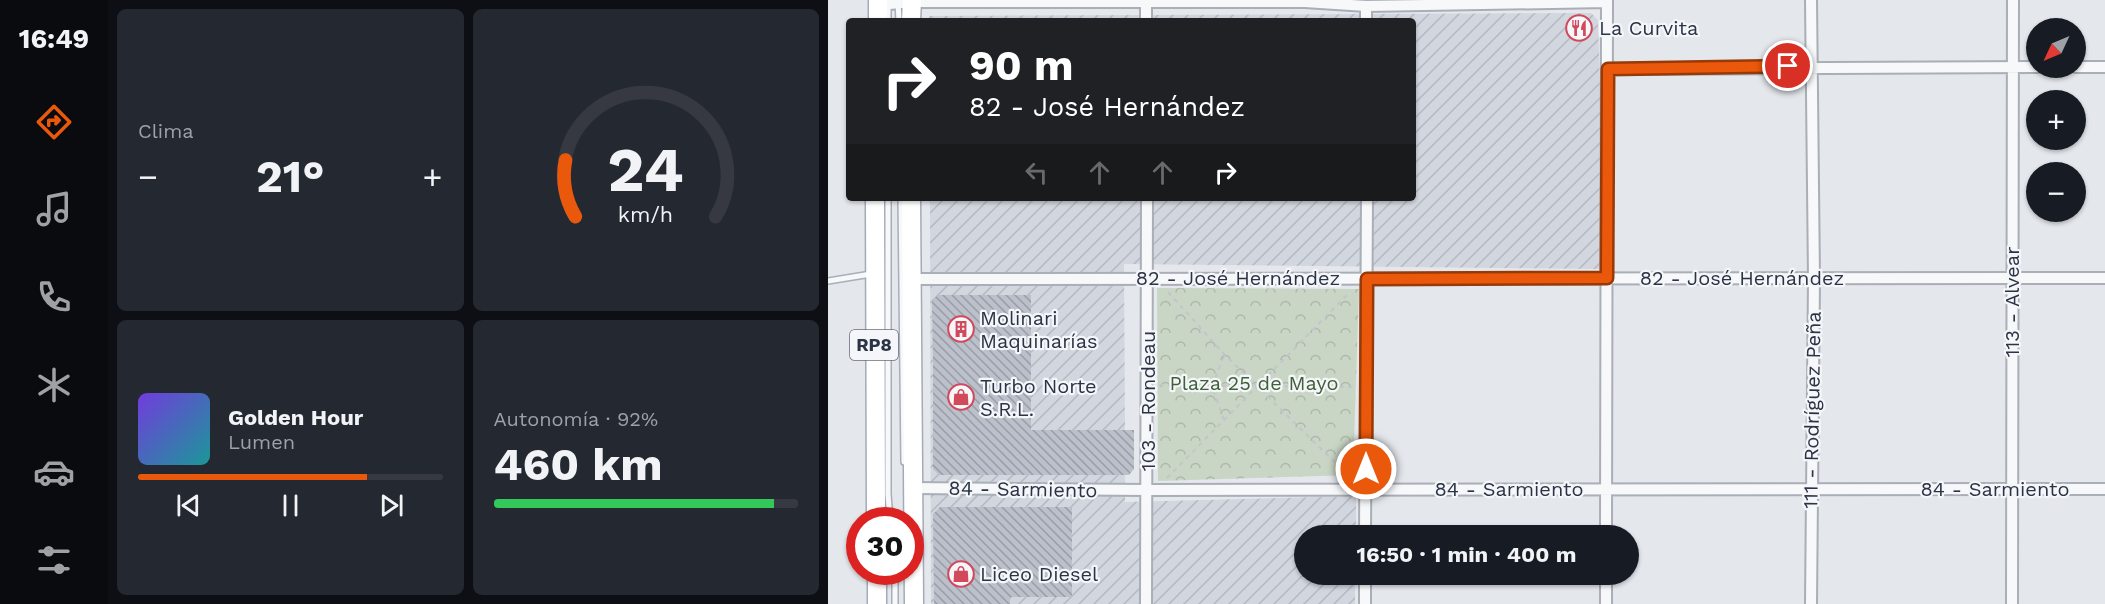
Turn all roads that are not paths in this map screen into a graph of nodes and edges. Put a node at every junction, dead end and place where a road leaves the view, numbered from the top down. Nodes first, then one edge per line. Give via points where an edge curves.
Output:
1 (1811, 0) edge
2 (2013, 0) edge
3 (1305, 1) edge
4 (1607, 1) edge
5 (893, 3) edge
6 (1146, 4) junction
7 (1366, 6) junction
8 (889, 18) edge
9 (898, 18) edge
10 (907, 18) edge
11 (1146, 18) edge
12 (1366, 18) edge
13 (1811, 66) junction
14 (2013, 67) junction
15 (2026, 67) edge
16 (2086, 67) edge
17 (2105, 67) edge
18 (1608, 69) junction
19 (875, 201) edge
20 (888, 201) edge
21 (900, 201) edge
22 (911, 201) edge
23 (1147, 201) edge
24 (1367, 201) edge
25 (874, 274) junction
26 (1151, 277) junction
27 (1607, 278) junction
28 (2105, 278) edge
29 (911, 279) junction
30 (1365, 279) junction
31 (1814, 279) junction
32 (2012, 279) junction
33 (828, 280) edge
34 (908, 487) junction
35 (1364, 489) junction
36 (1606, 489) junction
37 (1811, 489) junction
38 (2105, 489) edge
39 (1151, 490) junction
40 (2013, 490) junction
41 (876, 507) edge
42 (889, 507) edge
43 (907, 507) edge
44 (1365, 525) edge
45 (1606, 525) edge
46 (877, 585) edge
47 (895, 585) edge
48 (907, 585) edge
49 (1365, 585) edge
50 (1606, 585) edge
51 (877, 604) edge
52 (895, 604) edge
53 (907, 604) edge
54 (914, 604) edge
55 (1146, 604) edge
56 (1365, 604) edge
57 (1606, 604) edge
58 (1811, 604) edge
59 (2012, 604) edge

1 - 13 street, 111 - Rodríguez Peña
2 - 14 street, 113 - Alvear
3 - 6 street
3 - 7 street
4 - 7 street
4 - 18 street
5 - 6 street
5 - 8 lane
5 - 9 lane
5 - 10 main road
6 - 11 street
7 - 12 street
13 - 14 street
13 - 18 street
13 - 31 street, 111 - Rodríguez Peña
14 - 15 street
14 - 32 street, 113 - Alvear
16 - 17 street
18 - 27 street
19 - 25 main road, RP8
20 - 42 lane
21 - 34 lane
22 - 29 main road, RP8
23 - 26 street, 103 - Rondeau
24 - 30 street
25 - 33 lane
25 - 41 main road, RP8
26 - 29 street, 82 - José Hernández
26 - 30 street, 82 - José Hernández
26 - 39 street, 103 - Rondeau
27 - 30 street, 82 - José Hernández
27 - 31 street, 82 - José Hernández
27 - 36 street
28 - 32 street, 82 - José Hernández
29 - 34 main road, RP8
30 - 35 street
31 - 32 street, 82 - José Hernández
31 - 37 street, 111 - Rodríguez Peña
32 - 40 street, 113 - Alvear
34 - 39 street, 84 - Sarmiento
34 - 43 lane
34 - 54 main road, RP8
35 - 36 street, 84 - Sarmiento
35 - 39 street, 84 - Sarmiento
35 - 44 street
36 - 37 street, 84 - Sarmiento
36 - 45 street
37 - 40 street, 84 - Sarmiento
37 - 58 street, 111 - Rodríguez Peña
38 - 40 street, 84 - Sarmiento
39 - 55 street, 103 - Rondeau
40 - 59 street, 113 - Alvear
46 - 51 main road
47 - 52 lane
48 - 53 lane
49 - 56 street
50 - 57 street

